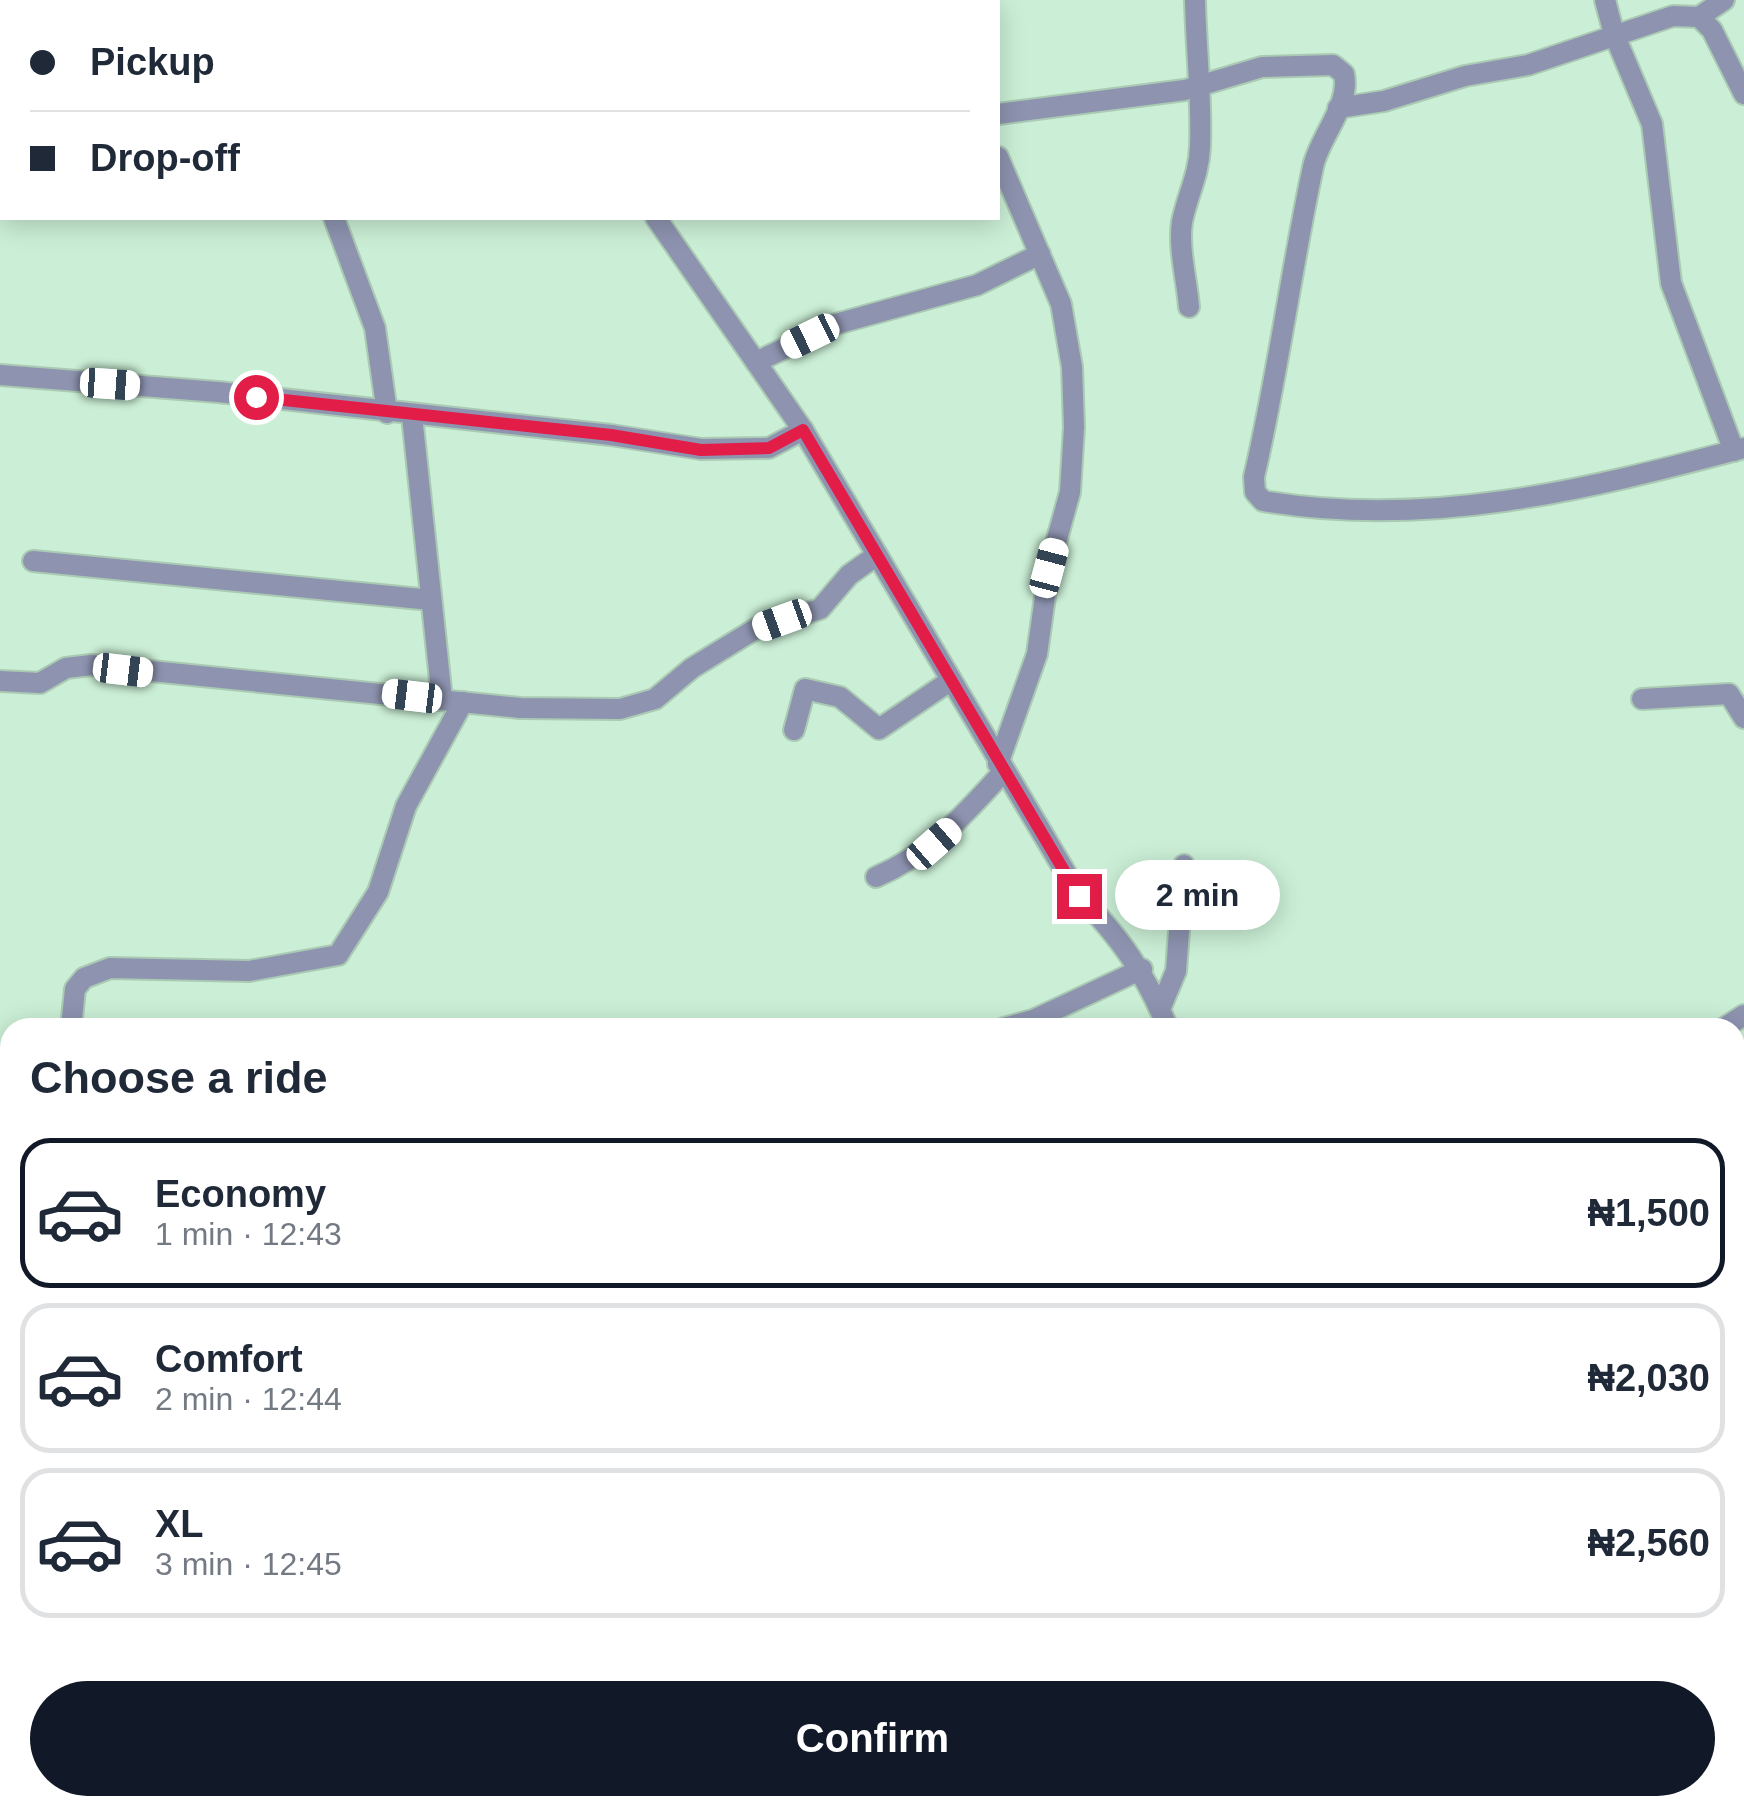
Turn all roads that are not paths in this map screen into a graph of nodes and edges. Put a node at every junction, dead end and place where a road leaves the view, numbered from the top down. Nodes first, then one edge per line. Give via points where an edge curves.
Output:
1 (1195, 0) edge
2 (1606, 0) edge
3 (1724, 0) edge
4 (1699, 17) junction
5 (1614, 34) junction
6 (1202, 87) junction
7 (1744, 94) edge
8 (1338, 108) junction
9 (1000, 114) edge
10 (1000, 162) edge
11 (335, 220) edge
12 (657, 220) edge
13 (1040, 254) junction
14 (1190, 307) dead end
15 (756, 362) junction
16 (0, 375) edge
17 (387, 413) junction
18 (412, 416) junction
19 (803, 430) junction
20 (1739, 450) edge
21 (876, 555) junction
22 (33, 561) dead end
23 (432, 600) junction
24 (0, 681) edge
25 (950, 681) junction
26 (1642, 699) dead end
27 (452, 701) junction
28 (1744, 718) edge
29 (794, 730) dead end
30 (1000, 768) junction
31 (1184, 866) dead end
32 (876, 877) dead end
33 (1142, 969) junction
34 (72, 1018) edge
35 (1036, 1018) edge
36 (1164, 1018) edge

1 - 6 street
2 - 5 street
3 - 4 street
4 - 5 street via 1673,16
4 - 7 street via 1720,43
5 - 8 street via 1528,65
5 - 20 street via 1652,124 1670,283
6 - 8 street via 1262,67 1333,65 1346,80
6 - 9 street
6 - 14 street via 1197,184 1182,221
8 - 20 street via 1313,165 1254,477 1258,497 1350,512 1438,511 1535,498
10 - 13 street
11 - 17 street via 376,328
12 - 15 street
13 - 15 street via 978,285 836,324
13 - 30 street via 1060,304 1072,367 1070,492 1049,568 1038,654
15 - 19 street
16 - 17 street
17 - 18 street
18 - 19 street via 701,450 769,448
18 - 23 street
19 - 21 street
21 - 25 street
21 - 27 street via 820,609 757,628 655,699 620,709
22 - 23 street
23 - 27 street
24 - 27 street via 40,682 66,668 91,666
25 - 29 street via 880,728 840,697 805,690
25 - 30 street
26 - 28 street via 1729,694
27 - 34 street via 378,892 338,954 250,970 110,968 74,989
30 - 32 street via 955,825 913,862
30 - 33 street via 1079,896
31 - 36 street via 1176,971
33 - 35 street
33 - 36 street

